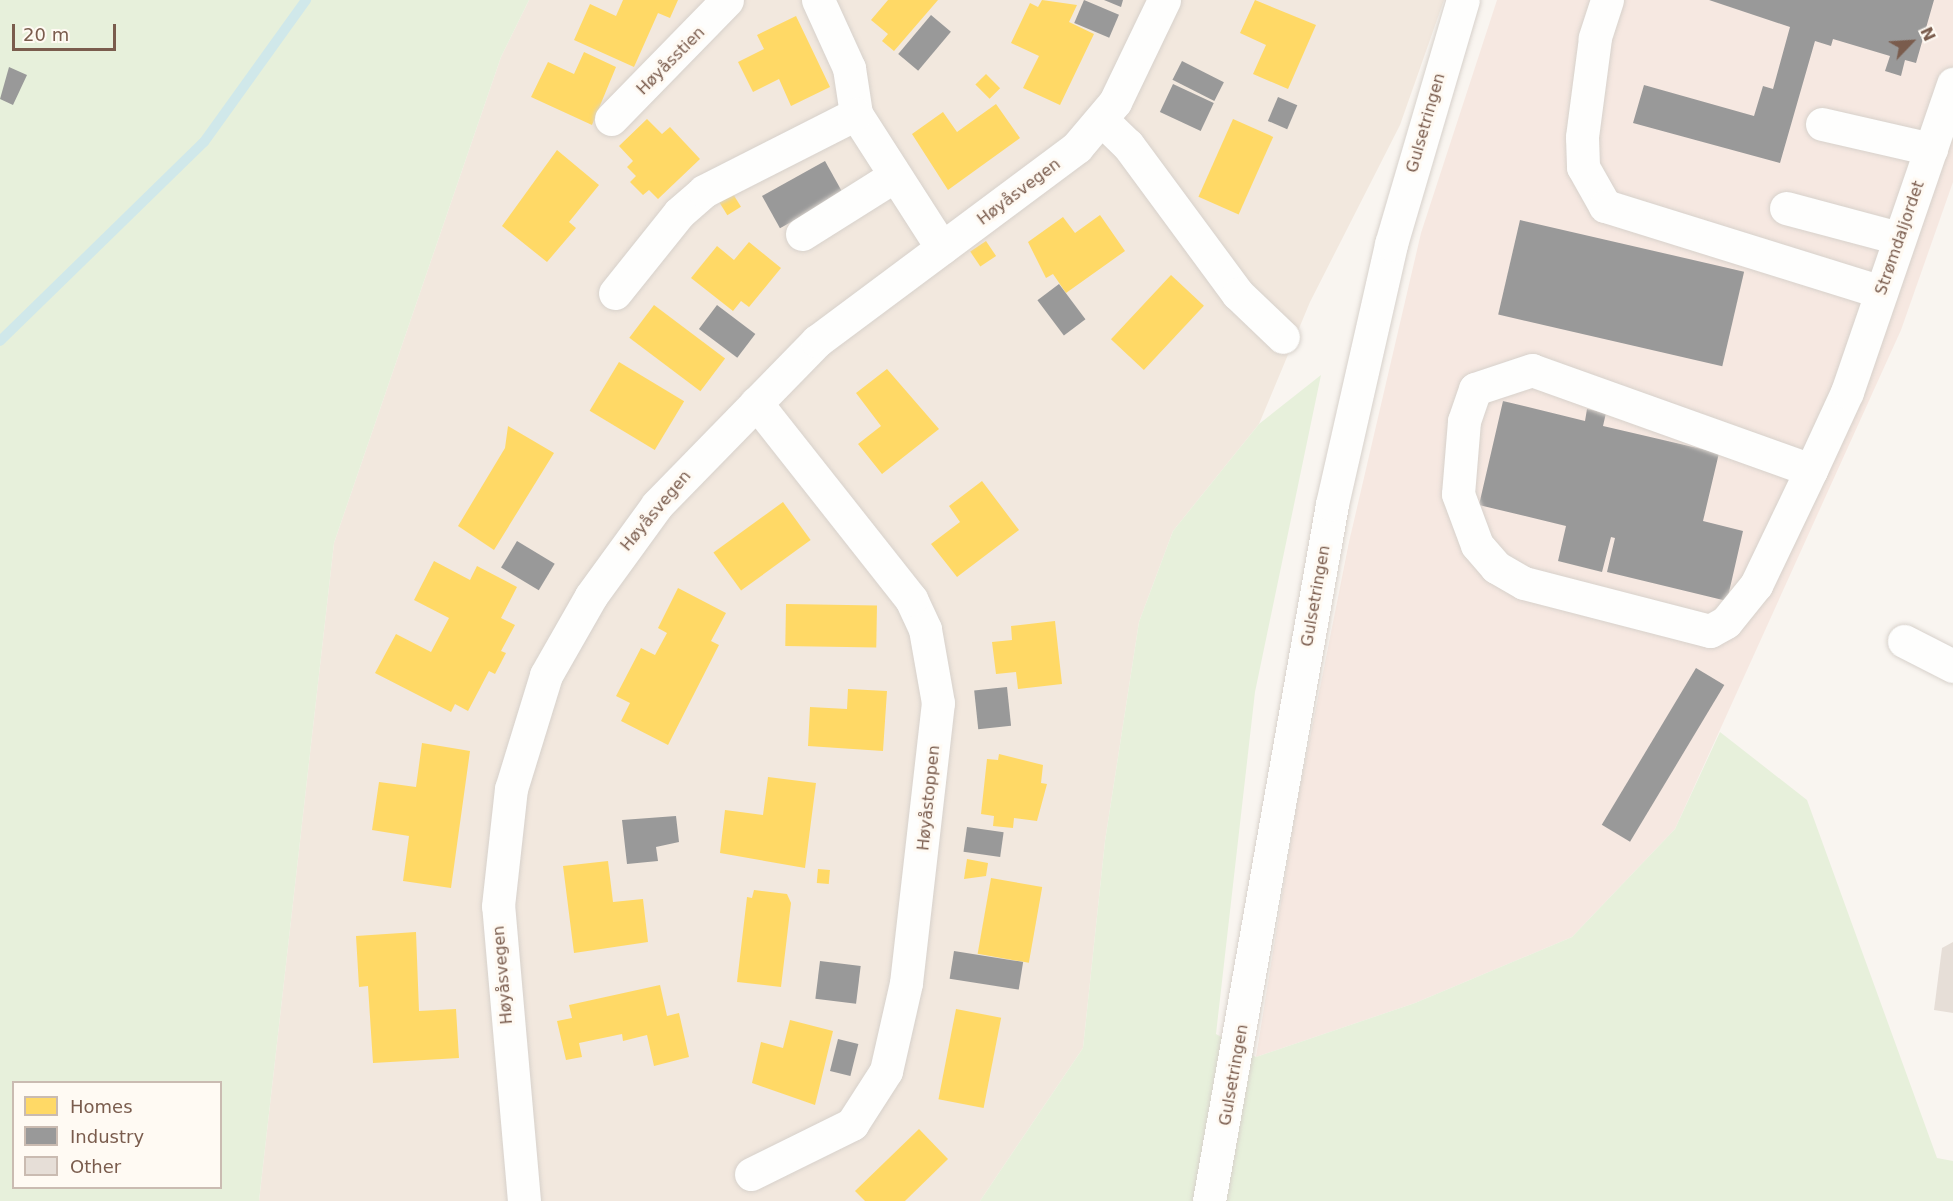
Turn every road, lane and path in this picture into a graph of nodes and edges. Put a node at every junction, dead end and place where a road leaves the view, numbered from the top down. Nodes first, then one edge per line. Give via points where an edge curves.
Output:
1 (727, 0) edge
2 (818, 0) edge
3 (1164, 0) edge
4 (1463, 0) edge
5 (1607, 0) edge
6 (1953, 84) edge
7 (856, 114) junction
8 (611, 119) dead end
9 (1102, 120) junction
10 (1822, 124) dead end
11 (1931, 149) junction
12 (894, 176) junction
13 (1786, 208) dead end
14 (802, 234) dead end
15 (1899, 238) junction
16 (942, 248) junction
17 (1881, 292) junction
18 (615, 293) dead end
19 (1283, 337) dead end
20 (756, 403) junction
21 (1811, 470) junction
22 (1904, 641) dead end
23 (1953, 666) edge
24 (751, 1174) dead end
25 (524, 1201) edge
26 (1209, 1201) edge

1 - 8 street, Høyåsstien
2 - 7 street via 849,68
3 - 9 street, Høyåsvegen via 1136,63
4 - 26 street, Gulsetringen via 1391,244 1332,504
5 - 17 street via 1595,38 1582,137 1583,167 1605,206
6 - 11 street, Strømdaljordet
7 - 12 street
7 - 18 street via 704,191 679,213
9 - 16 street, Høyåsvegen via 1051,171
9 - 19 street via 1128,145 1238,294
10 - 11 street
11 - 15 street, Strømdaljordet
12 - 14 street
12 - 16 street
13 - 15 street
15 - 17 street, Strømdaljordet
16 - 20 street, Høyåsvegen via 852,311
17 - 21 street, Strømdaljordet via 1847,392
20 - 24 street, Høyåstoppen via 911,599 925,630 938,703 906,983 886,1071 852,1124
20 - 25 street, Høyåsvegen via 624,548 546,675 529,723 502,841 498,906
21 - 21 street, Strømdaljordet via 1740,610 1710,631 1524,583 1496,567 1477,545 1458,494 1464,421 1475,389 1532,370
22 - 23 street

